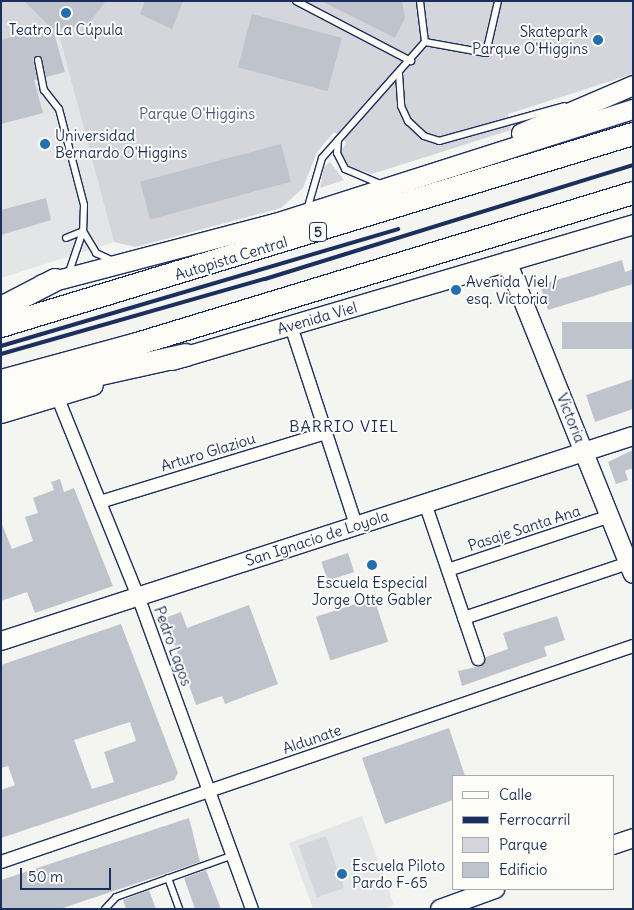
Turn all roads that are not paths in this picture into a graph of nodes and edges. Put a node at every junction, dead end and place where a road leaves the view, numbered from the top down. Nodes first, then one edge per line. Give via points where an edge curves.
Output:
1 (296, 1) edge
2 (420, 1) edge
3 (498, 1) edge
4 (425, 42) junction
5 (38, 60) dead end
6 (411, 61) junction
7 (399, 74) junction
8 (629, 86) edge
9 (633, 110) edge
10 (633, 134) edge
11 (338, 140) junction
12 (464, 162) junction
13 (389, 186) junction
14 (633, 193) edge
15 (307, 213) junction
16 (633, 224) edge
17 (83, 231) junction
18 (66, 238) dead end
19 (507, 261) junction
20 (124, 262) junction
21 (60, 279) junction
22 (1, 296) edge
23 (1, 308) edge
24 (1, 326) edge
25 (291, 326) junction
26 (186, 355) junction
27 (1, 381) edge
28 (1, 396) edge
29 (57, 396) junction
30 (1, 412) edge
31 (326, 432) junction
32 (633, 436) edge
33 (584, 452) junction
34 (100, 502) junction
35 (425, 503) junction
36 (610, 516) junction
37 (356, 526) junction
38 (631, 569) edge
39 (448, 570) junction
40 (138, 596) junction
41 (464, 618) junction
42 (1, 641) edge
43 (633, 646) edge
44 (478, 658) dead end
45 (209, 791) junction
46 (633, 838) edge
47 (614, 845) edge
48 (233, 855) junction
49 (1, 862) edge
50 (168, 878) junction
51 (492, 890) edge
52 (105, 909) edge
53 (179, 909) edge
54 (252, 909) edge
55 (440, 909) edge

1 - 6 lane
2 - 4 lane
3 - 4 lane via 486,53
4 - 6 lane
5 - 17 lane via 44,90 59,109 82,193
6 - 7 lane
7 - 8 lane via 400,106 408,121 424,136 439,141
7 - 11 lane
8 - 12 main road
9 - 12 main road
10 - 24 highway, Autopista Central / 5
11 - 13 lane via 337,154 349,173
11 - 15 lane via 316,169
12 - 13 main road
13 - 15 main road
14 - 27 highway via 166,335
15 - 20 main road
16 - 19 main road, Avenida Viel
17 - 18 lane
17 - 20 lane via 96,254
17 - 21 lane
19 - 25 main road, Avenida Viel
19 - 33 street, Victoria
20 - 21 main road
21 - 22 main road
21 - 23 highway
25 - 26 main road, Avenida Viel
25 - 31 street
26 - 28 highway
26 - 29 main road, Avenida Viel
29 - 30 main road, Avenida Viel
29 - 34 street, Pedro Lagos
31 - 34 street, Arturo Glaziou
31 - 37 street
32 - 33 street, San Ignacio de Loyola
33 - 35 street, San Ignacio de Loyola
33 - 36 street, Victoria
34 - 40 street, Pedro Lagos
35 - 37 street, San Ignacio de Loyola
35 - 39 street
36 - 38 street, Victoria
36 - 39 street, Pasaje Santa Ana
37 - 40 street, San Ignacio de Loyola
38 - 41 street
39 - 41 street
40 - 42 street, San Ignacio de Loyola
40 - 45 street, Pedro Lagos
41 - 44 street
43 - 45 street, Aldunate
45 - 48 street, Pedro Lagos
45 - 49 street, Aldunate
46 - 47 street
48 - 50 lane
48 - 54 street, Pedro Lagos
50 - 52 lane via 116,898
50 - 53 lane
51 - 55 street

